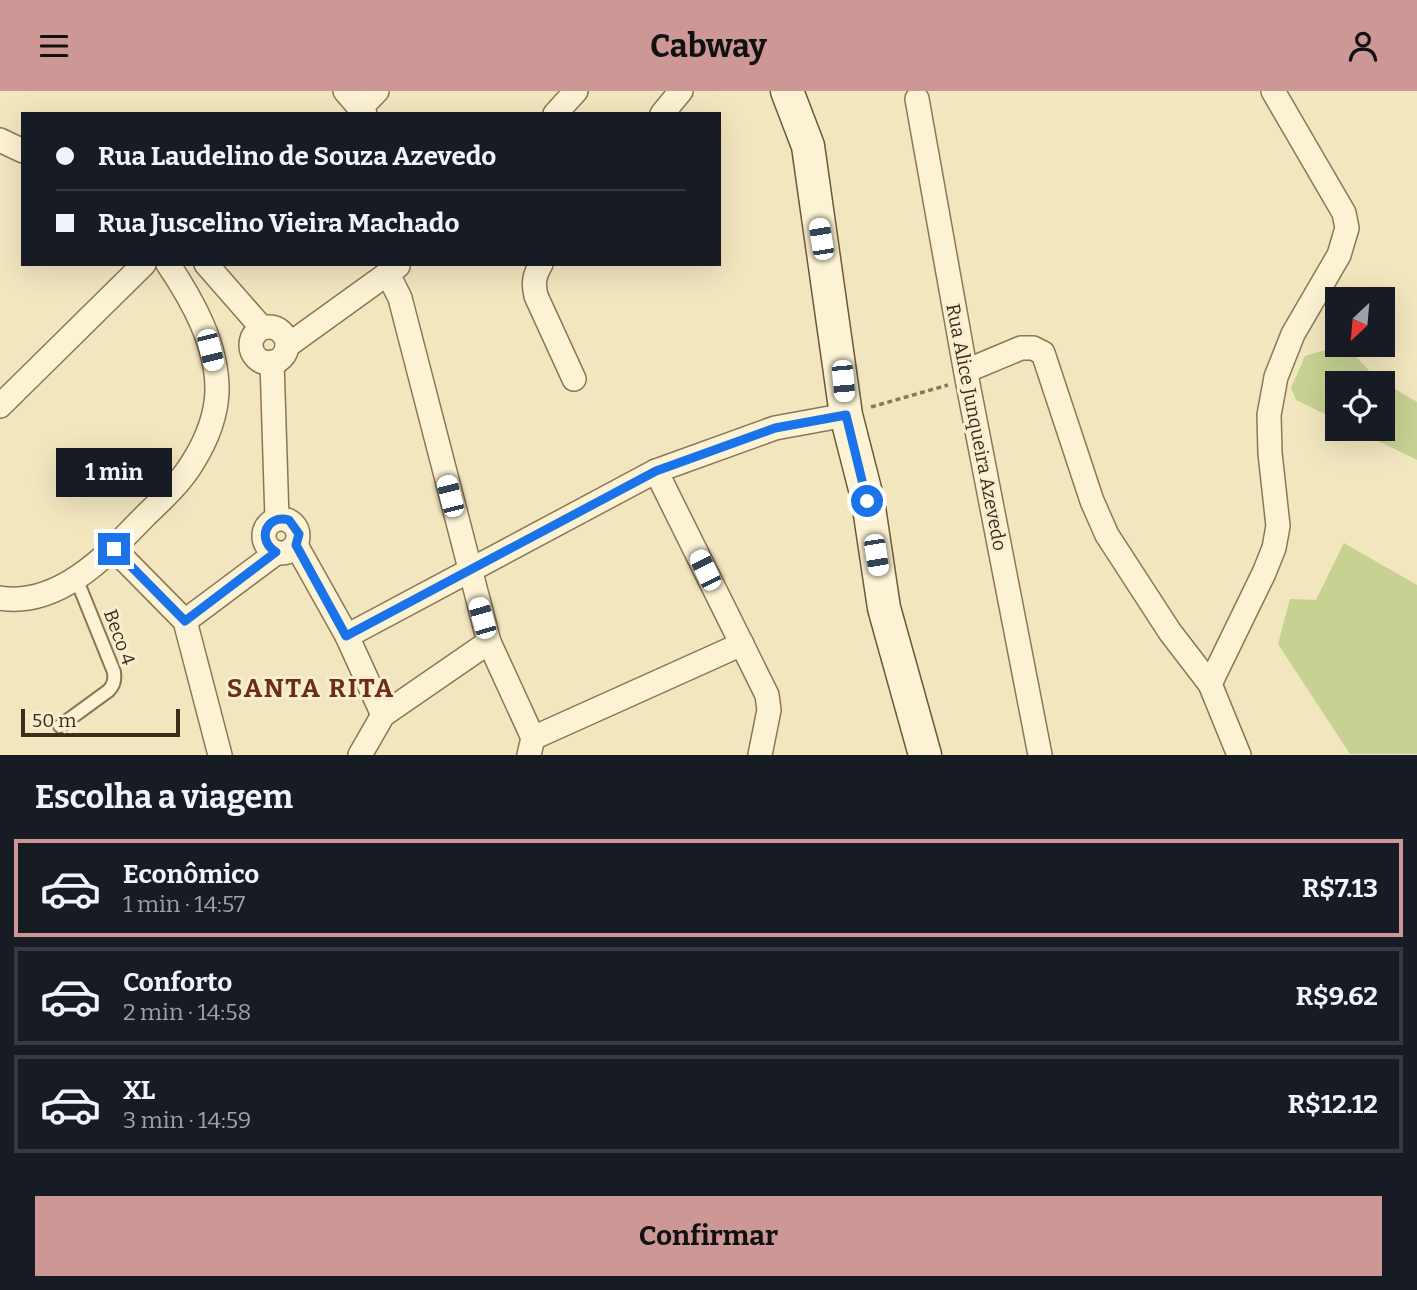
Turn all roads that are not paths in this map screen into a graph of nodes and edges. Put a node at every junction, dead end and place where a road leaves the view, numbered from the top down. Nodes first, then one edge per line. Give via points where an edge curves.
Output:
1 (377, 91) edge
2 (576, 91) edge
3 (681, 91) edge
4 (787, 91) edge
5 (1273, 91) edge
6 (916, 99) dead end
7 (357, 104) edge
8 (557, 112) edge
9 (664, 112) edge
10 (0, 140) edge
11 (21, 150) edge
12 (142, 266) edge
13 (169, 266) edge
14 (208, 266) edge
15 (540, 266) edge
16 (394, 269) edge
17 (279, 354) junction
18 (966, 375) junction
19 (574, 379) dead end
20 (0, 406) edge
21 (846, 415) junction
22 (656, 471) junction
23 (114, 549) junction
24 (286, 549) junction
25 (469, 570) junction
26 (76, 578) junction
27 (0, 598) edge
28 (185, 621) junction
29 (346, 636) junction
30 (489, 642) junction
31 (742, 644) junction
32 (1210, 684) junction
33 (383, 715) junction
34 (60, 726) dead end
35 (531, 746) edge
36 (220, 754) edge
37 (360, 754) edge
38 (760, 754) edge
39 (925, 754) edge
40 (1040, 754) edge
41 (1239, 754) edge

1 - 7 street
2 - 8 street
3 - 9 street
4 - 21 street via 808,146
5 - 32 street via 1345,213 1347,228 1339,255 1293,334 1276,377 1269,415 1278,526 1274,548
6 - 18 street, Rua Alice Junqueira Azevedo
10 - 11 street
12 - 20 street
13 - 23 street via 191,297 205,332 217,391 213,420 181,480
14 - 17 street via 262,328 284,334
15 - 19 street via 535,274 536,296
16 - 17 street
16 - 25 street
17 - 24 street via 277,519 264,535 267,546
18 - 32 street via 1028,347 1042,353 1107,535
18 - 40 street, Rua Alice Junqueira Azevedo
21 - 22 street via 775,428
21 - 39 street via 867,501 884,608
22 - 25 street
22 - 31 street
23 - 26 street
23 - 28 street
24 - 28 street
24 - 29 street
25 - 29 street
25 - 30 street
26 - 27 street via 25,598
26 - 34 lane, Beco 4 via 115,678 108,691
28 - 36 street
29 - 33 street
30 - 33 street
30 - 35 street
31 - 35 street
31 - 38 street via 767,695 769,710
32 - 41 street
33 - 37 street

